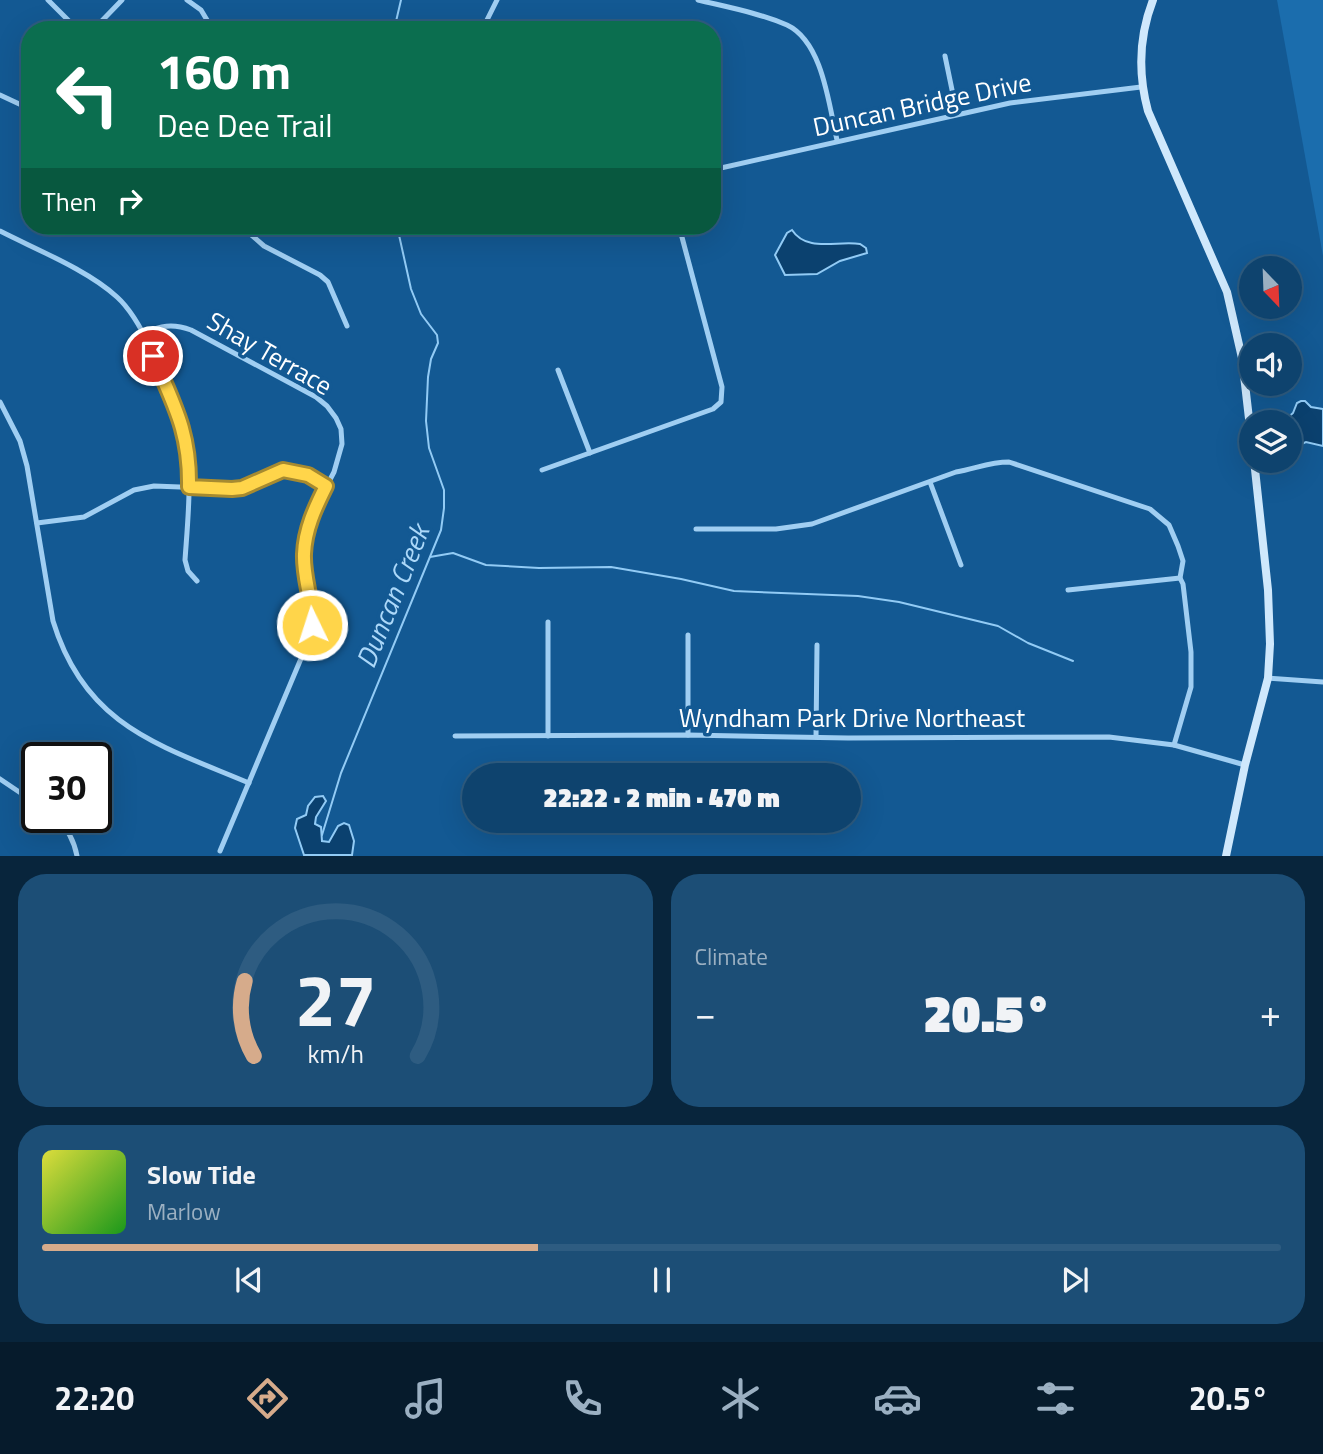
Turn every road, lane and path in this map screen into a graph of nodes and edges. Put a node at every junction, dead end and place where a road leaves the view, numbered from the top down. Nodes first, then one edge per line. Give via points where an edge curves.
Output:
1 (48, 0) edge
2 (121, 0) edge
3 (187, 0) edge
4 (497, 0) edge
5 (698, 0) edge
6 (1153, 0) edge
7 (69, 21) edge
8 (101, 21) edge
9 (208, 21) edge
10 (486, 21) edge
11 (945, 56) dead end
12 (1141, 87) junction
13 (0, 94) edge
14 (21, 104) edge
15 (957, 114) junction
16 (837, 140) junction
17 (721, 168) edge
18 (0, 231) edge
19 (251, 235) edge
20 (681, 235) edge
21 (347, 326) dead end
22 (142, 333) junction
23 (558, 370) dead end
24 (0, 402) edge
25 (1248, 410) edge
26 (590, 453) junction
27 (542, 470) dead end
28 (1255, 473) edge
29 (930, 482) junction
30 (326, 486) junction
31 (189, 487) junction
32 (37, 523) junction
33 (696, 529) dead end
34 (961, 565) dead end
35 (1180, 578) junction
36 (197, 581) dead end
37 (1068, 590) dead end
38 (548, 622) dead end
39 (688, 635) dead end
40 (817, 645) dead end
41 (1268, 678) junction
42 (1323, 682) edge
43 (688, 735) junction
44 (455, 736) dead end
45 (548, 736) junction
46 (816, 737) junction
47 (1174, 746) junction
48 (1245, 765) junction
49 (0, 779) edge
50 (249, 783) junction
51 (21, 793) edge
52 (70, 833) edge
53 (220, 851) dead end
54 (77, 856) edge
55 (1226, 856) edge

1 - 7 street
2 - 8 street
3 - 9 street
4 - 10 street
5 - 16 street via 788,26 802,36 819,66
6 - 12 street via 1141,49
11 - 15 street
12 - 15 street, Duncan Bridge Drive
12 - 25 street via 1227,292
13 - 14 street
15 - 16 street, Duncan Bridge Drive
16 - 17 street, Duncan Bridge Drive
18 - 22 street via 117,296
19 - 21 street via 320,275
20 - 26 street via 722,387 722,402
22 - 30 street, Shay Terrace via 175,324 191,330 327,406 341,429 342,444
22 - 31 street via 184,430
23 - 26 street
24 - 32 street via 20,441
26 - 27 street
28 - 41 street via 1268,590
29 - 33 street via 812,524
29 - 34 street
29 - 35 street via 990,462 1009,461 1150,509 1169,525 1183,561
30 - 31 street via 308,475 283,470 242,488
30 - 50 street, Shay Terrace via 312,514 304,556 312,609 308,642
31 - 32 street via 134,490 84,517
31 - 36 street via 186,560
32 - 50 street via 60,645 92,697 128,729
35 - 37 street
35 - 47 street via 1191,652 1191,687
38 - 45 street
39 - 43 street
40 - 46 street
41 - 42 street
41 - 48 street
43 - 45 street, Wyndham Park Drive Northeast
43 - 46 street, Wyndham Park Drive Northeast
44 - 45 street, Wyndham Park Drive Northeast
46 - 47 street, Wyndham Park Drive Northeast via 1109,737
47 - 48 street, Wyndham Park Drive Northeast
48 - 55 street
49 - 51 street
50 - 53 street, Shay Terrace
52 - 54 street

